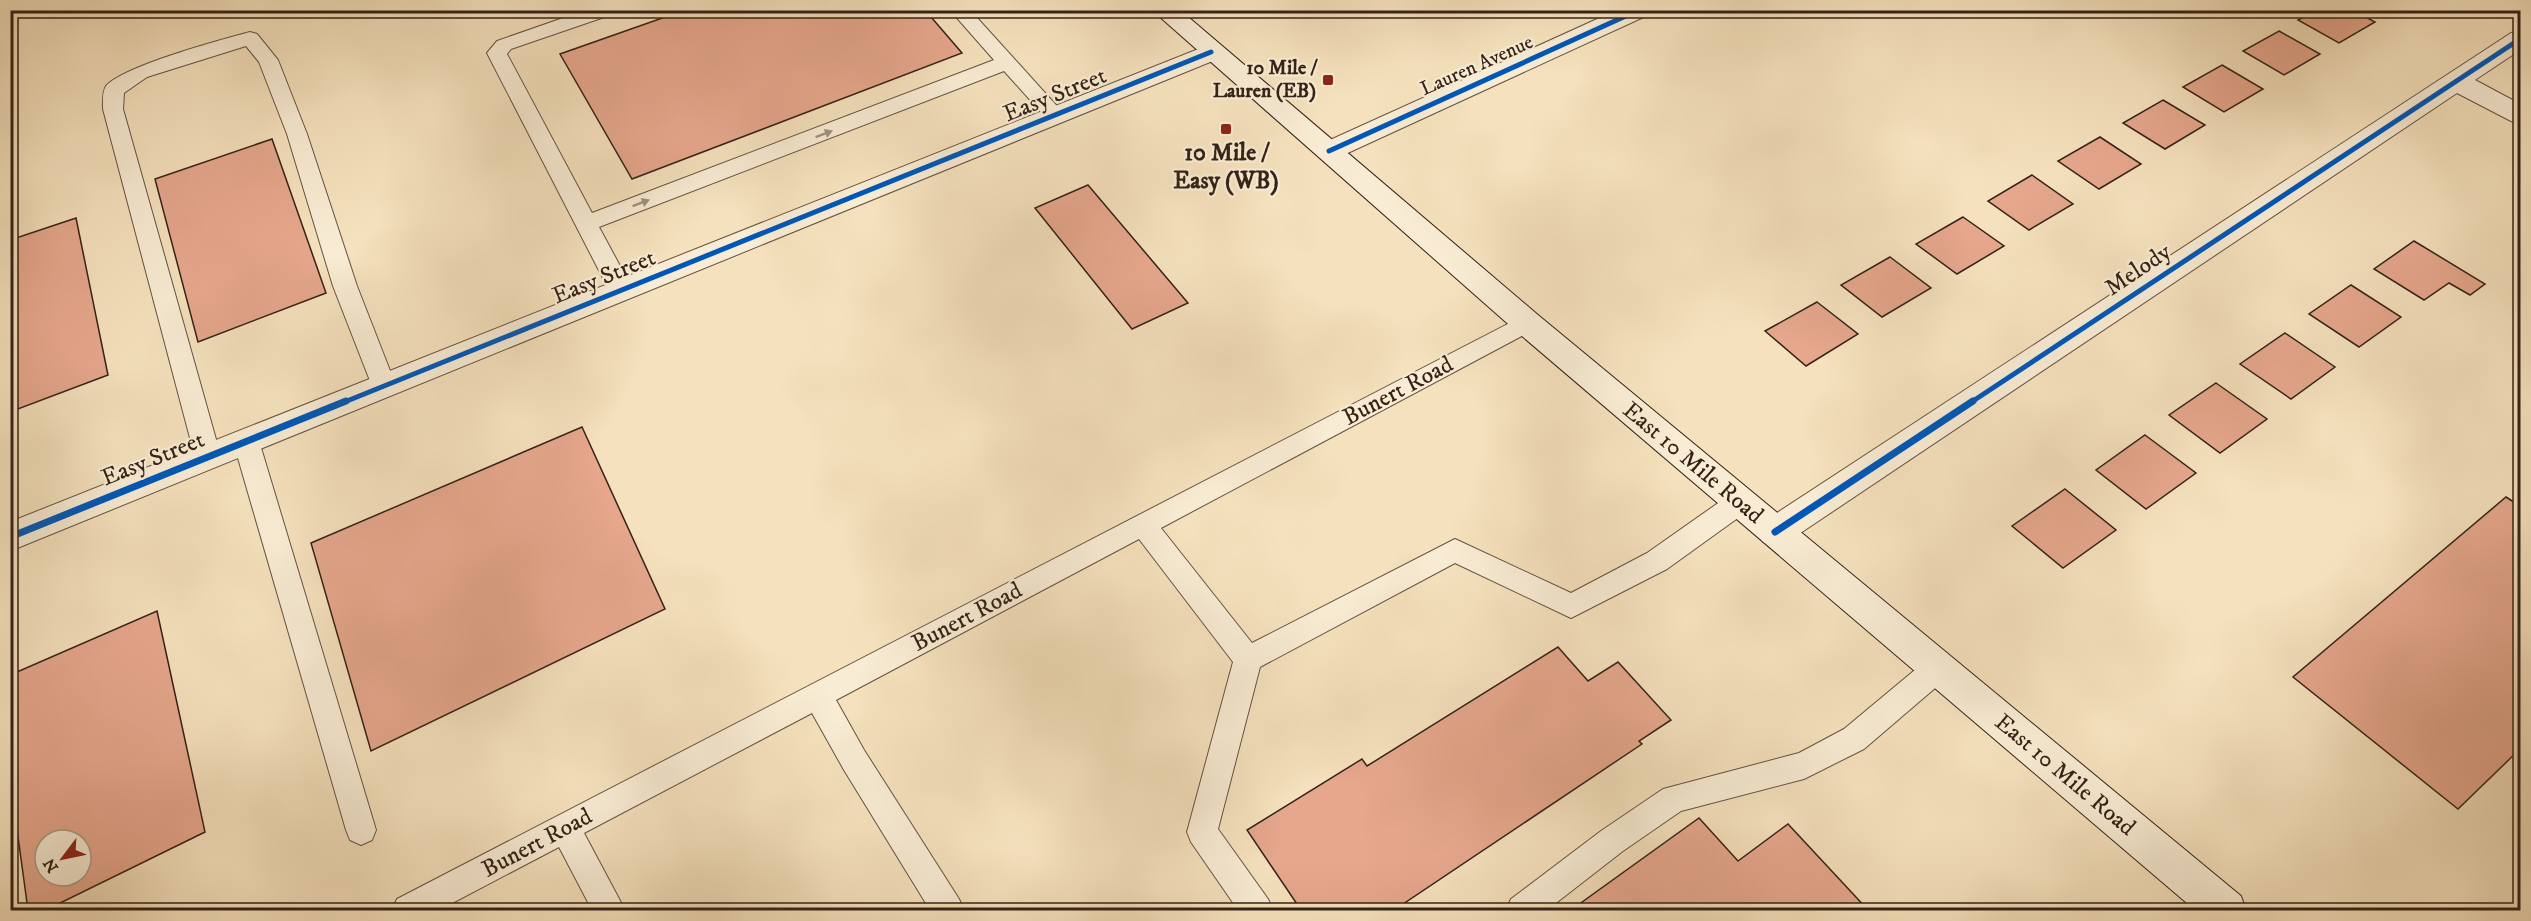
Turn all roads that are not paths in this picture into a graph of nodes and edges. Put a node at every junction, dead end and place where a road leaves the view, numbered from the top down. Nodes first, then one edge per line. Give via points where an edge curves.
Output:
1 (606, 10) edge
2 (959, 10) edge
3 (1164, 10) edge
4 (1639, 10) edge
5 (2520, 39) edge
6 (1211, 52) junction
7 (1006, 63) junction
8 (2456, 81) junction
9 (1055, 115) junction
10 (2520, 116) edge
11 (1329, 151) junction
12 (586, 224) junction
13 (621, 290) junction
14 (1527, 323) junction
15 (384, 386) junction
16 (246, 441) junction
17 (208, 457) junction
18 (1740, 502) junction
19 (1143, 524) junction
20 (1775, 532) junction
21 (10, 537) edge
22 (1248, 659) junction
23 (1938, 668) junction
24 (818, 695) junction
25 (565, 828) junction
26 (361, 830) dead end
27 (408, 910) edge
28 (609, 910) edge
29 (948, 910) edge
30 (1257, 910) edge
31 (1522, 910) edge
32 (2226, 910) edge

1 - 12 lane via 504,45 497,52
2 - 7 lane
3 - 6 street, East 10 Mile Road
4 - 11 street, Lauren Avenue
5 - 8 street, Melody
6 - 9 street, Easy Street
6 - 11 street, East 10 Mile Road
7 - 9 lane
12 -> 7 lane
8 - 10 street
8 - 20 street, Melody
9 - 13 street, Easy Street
11 - 14 street, East 10 Mile Road
12 - 13 lane
13 - 15 street, Easy Street
14 - 18 street, East 10 Mile Road
14 - 19 lane, Bunert Road
15 - 16 street, Easy Street
15 - 17 lane via 345,286 297,134 268,60 250,39 140,73 114,90 113,109
16 - 17 street, Easy Street
16 - 26 lane
17 - 21 street, Easy Street
18 - 20 street, East 10 Mile Road
18 - 22 lane via 1657,561 1572,606 1455,550
19 - 22 lane
19 - 24 lane, Bunert Road
20 - 23 street, East 10 Mile Road
22 - 30 lane via 1202,832
23 - 31 lane via 1854,739 1804,765 1674,799
23 - 32 street, East 10 Mile Road
24 - 25 lane, Bunert Road
24 - 29 lane
25 - 27 lane, Bunert Road
25 - 28 lane

